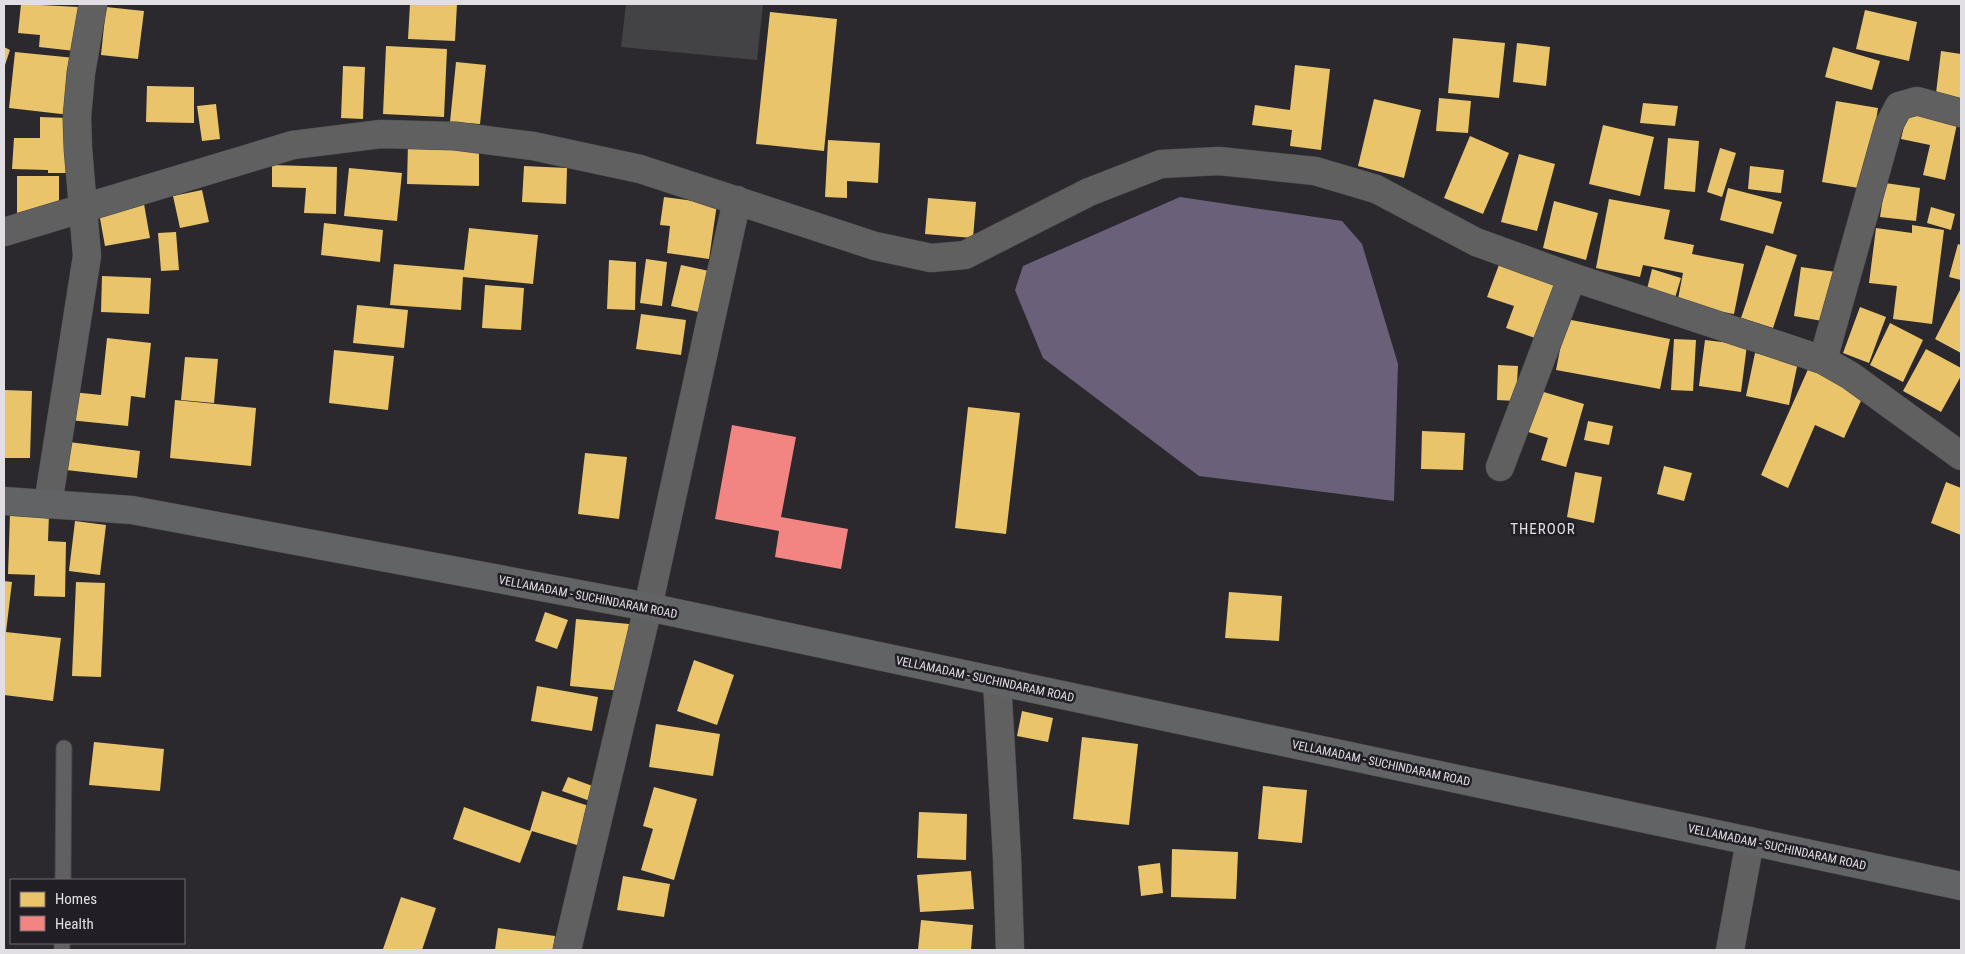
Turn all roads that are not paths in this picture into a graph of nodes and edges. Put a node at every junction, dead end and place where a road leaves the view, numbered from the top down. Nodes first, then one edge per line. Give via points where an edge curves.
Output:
1 (94, 4) edge
2 (1961, 113) edge
3 (737, 200) junction
4 (84, 207) junction
5 (4, 232) edge
6 (1572, 277) junction
7 (1823, 360) junction
8 (1961, 456) edge
9 (1500, 467) dead end
10 (4, 501) edge
11 (48, 504) junction
12 (648, 608) junction
13 (997, 681) junction
14 (64, 748) dead end
15 (1750, 841) junction
16 (63, 879) edge
17 (1961, 886) edge
18 (567, 950) edge
19 (1010, 950) edge
20 (1730, 950) edge

1 - 4 street via 81,73 78,117
2 - 7 street via 1917,101 1899,106 1889,125
3 - 4 street via 640,169 533,146 455,136 381,134 293,145
3 - 6 street via 875,246 931,258 965,255 1089,192 1162,164 1218,161 1315,171 1376,189 1476,242
3 - 12 street
4 - 5 street
4 - 11 street via 87,256
6 - 7 street
6 - 9 street
7 - 8 street via 1851,376
10 - 11 main road, VELLAMADAM - SUCHINDARAM ROAD
11 - 12 main road, VELLAMADAM - SUCHINDARAM ROAD via 132,510
12 - 13 main road, VELLAMADAM - SUCHINDARAM ROAD
12 - 18 street
13 - 15 main road, VELLAMADAM - SUCHINDARAM ROAD
13 - 19 street
14 - 16 lane
15 - 17 main road, VELLAMADAM - SUCHINDARAM ROAD
15 - 20 street

